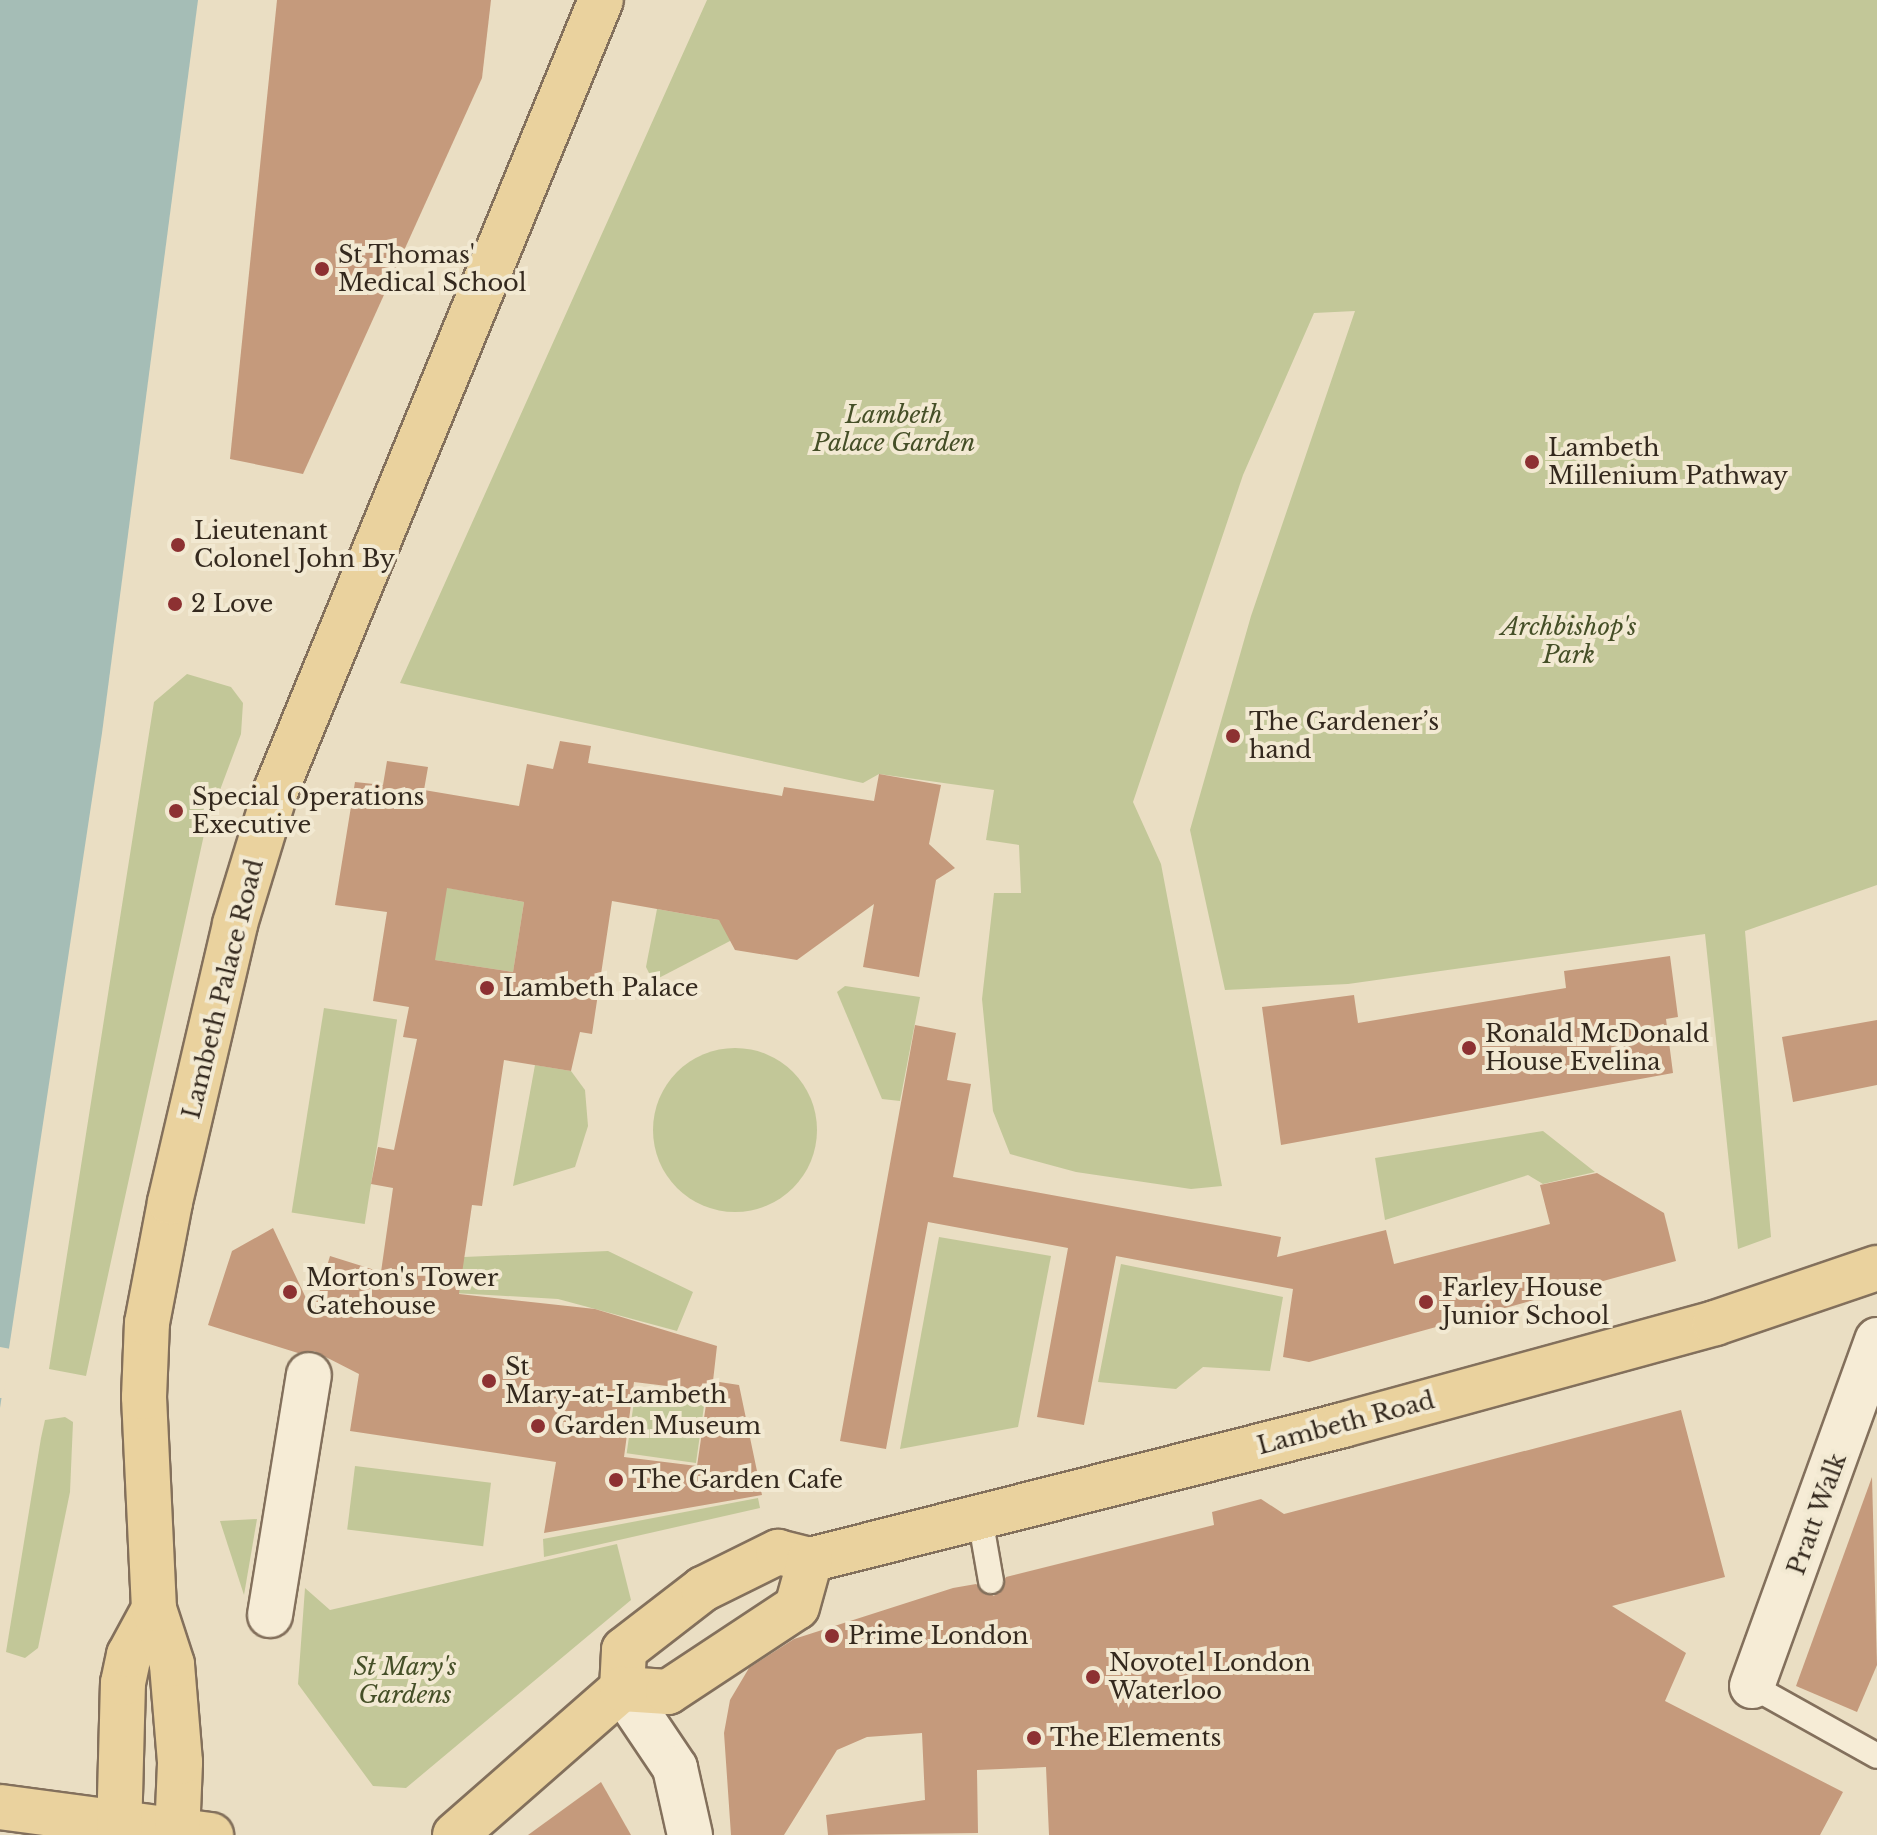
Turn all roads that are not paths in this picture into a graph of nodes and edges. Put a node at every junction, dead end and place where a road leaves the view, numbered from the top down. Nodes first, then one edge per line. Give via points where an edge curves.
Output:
1 (601, 0) edge
2 (1877, 1268) edge
3 (1877, 1340) edge
4 (309, 1375) dead end
5 (980, 1518) junction
6 (810, 1560) junction
7 (991, 1581) dead end
8 (154, 1609) junction
9 (270, 1615) dead end
10 (1752, 1686) joint
11 (622, 1689) junction
12 (1877, 1756) edge
13 (0, 1807) edge
14 (119, 1826) edge
15 (188, 1832) edge
16 (455, 1835) edge
17 (690, 1835) edge

1 - 8 main road, Lambeth Palace Road via 326,657 235,924 147,1323 145,1460
2 - 5 main road, Lambeth Road via 1700,1328
3 - 10 street, Pratt Walk
4 - 9 street
5 - 6 main road, Lambeth Road
5 - 7 lane
6 - 11 main road via 797,1607 668,1692
6 - 11 main road, Lambeth Road via 778,1552 680,1604 624,1650
8 - 14 main road via 129,1655 123,1683
8 - 15 main road, Lambeth Palace Road via 172,1664
10 - 12 lane
11 - 16 main road
11 - 17 street via 675,1768
13 - 14 main road
14 - 15 main road

